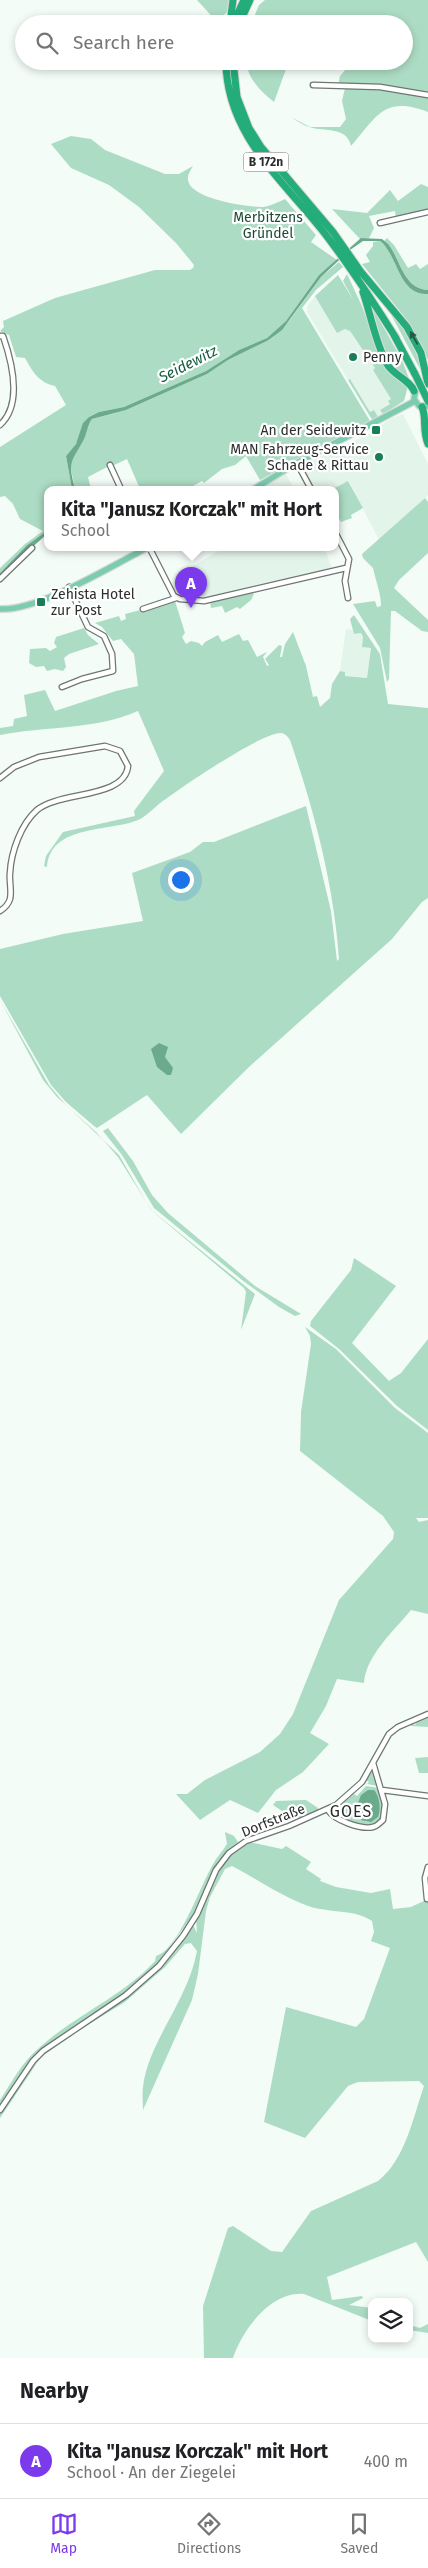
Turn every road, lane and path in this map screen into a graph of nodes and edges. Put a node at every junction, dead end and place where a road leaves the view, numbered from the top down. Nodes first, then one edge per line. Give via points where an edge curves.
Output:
1 (233, 0) edge
2 (244, 0) edge
3 (250, 0) edge
4 (254, 0) edge
5 (232, 15) edge
6 (236, 15) edge
7 (243, 15) edge
8 (244, 15) edge
9 (229, 70) edge
10 (231, 70) edge
11 (230, 74) junction
12 (313, 85) dead end
13 (428, 95) edge
14 (428, 212) edge
15 (380, 223) dead end
16 (358, 274) junction
17 (0, 336) edge
18 (428, 384) edge
19 (414, 391) junction
20 (415, 401) junction
21 (426, 405) edge
22 (0, 425) edge
23 (428, 444) edge
24 (297, 463) junction
25 (110, 466) dead end
26 (120, 486) edge
27 (259, 486) edge
28 (309, 486) edge
29 (339, 540) edge
30 (32, 548) dead end
31 (140, 551) edge
32 (150, 551) edge
33 (346, 568) junction
34 (0, 579) edge
35 (69, 588) junction
36 (176, 598) junction
37 (348, 598) dead end
38 (0, 609) edge
39 (143, 609) dead end
40 (62, 687) dead end
41 (0, 778) edge
42 (0, 911) edge
43 (428, 1714) edge
44 (373, 1762) junction
45 (382, 1790) junction
46 (428, 1796) edge
47 (328, 1810) junction
48 (428, 1867) edge
49 (427, 1899) dead end
50 (0, 2110) edge

1 - 5 highway
2 - 6 highway
3 - 7 highway
4 - 8 highway
9 - 11 highway, B 172n
10 - 11 highway, B 172n
11 - 16 highway, B 172n via 234,112 247,138 330,234
12 - 13 street via 380,87
14 - 15 street
18 -> 16 highway, B 172n via 421,353 412,334
16 - 19 highway via 387,364
16 - 21 highway, B 172n, bridge via 415,374
17 - 22 street via 3,336 10,359 14,398
18 - 19 main road via 422,384
19 - 20 main road
20 - 21 main road
20 - 24 main road
21 - 23 highway, B 172n via 424,432
24 - 27 main road
24 - 28 street
25 - 26 street
29 - 33 street via 349,559
30 - 34 street
31 - 35 main road
32 - 36 street
33 - 36 street via 204,601
33 - 37 street
35 - 38 main road via 13,610
35 - 40 street via 88,627 104,636 112,654 114,671
36 - 39 street
41 - 42 street via 24,762 105,746 120,752 128,766 124,777 115,786 54,800 29,818 12,860 10,899
43 - 44 street, Dorfstraße via 389,1734
44 - 45 street
44 - 47 street, Dorfstraße via 358,1787
45 - 46 street
45 - 47 street via 385,1813 383,1820 374,1826 365,1827 342,1820
47 - 50 street, Dorfstraße via 246,1841 229,1853 216,1870 183,1936 159,1966 126,1995 43,2051
48 - 49 street via 425,1878

